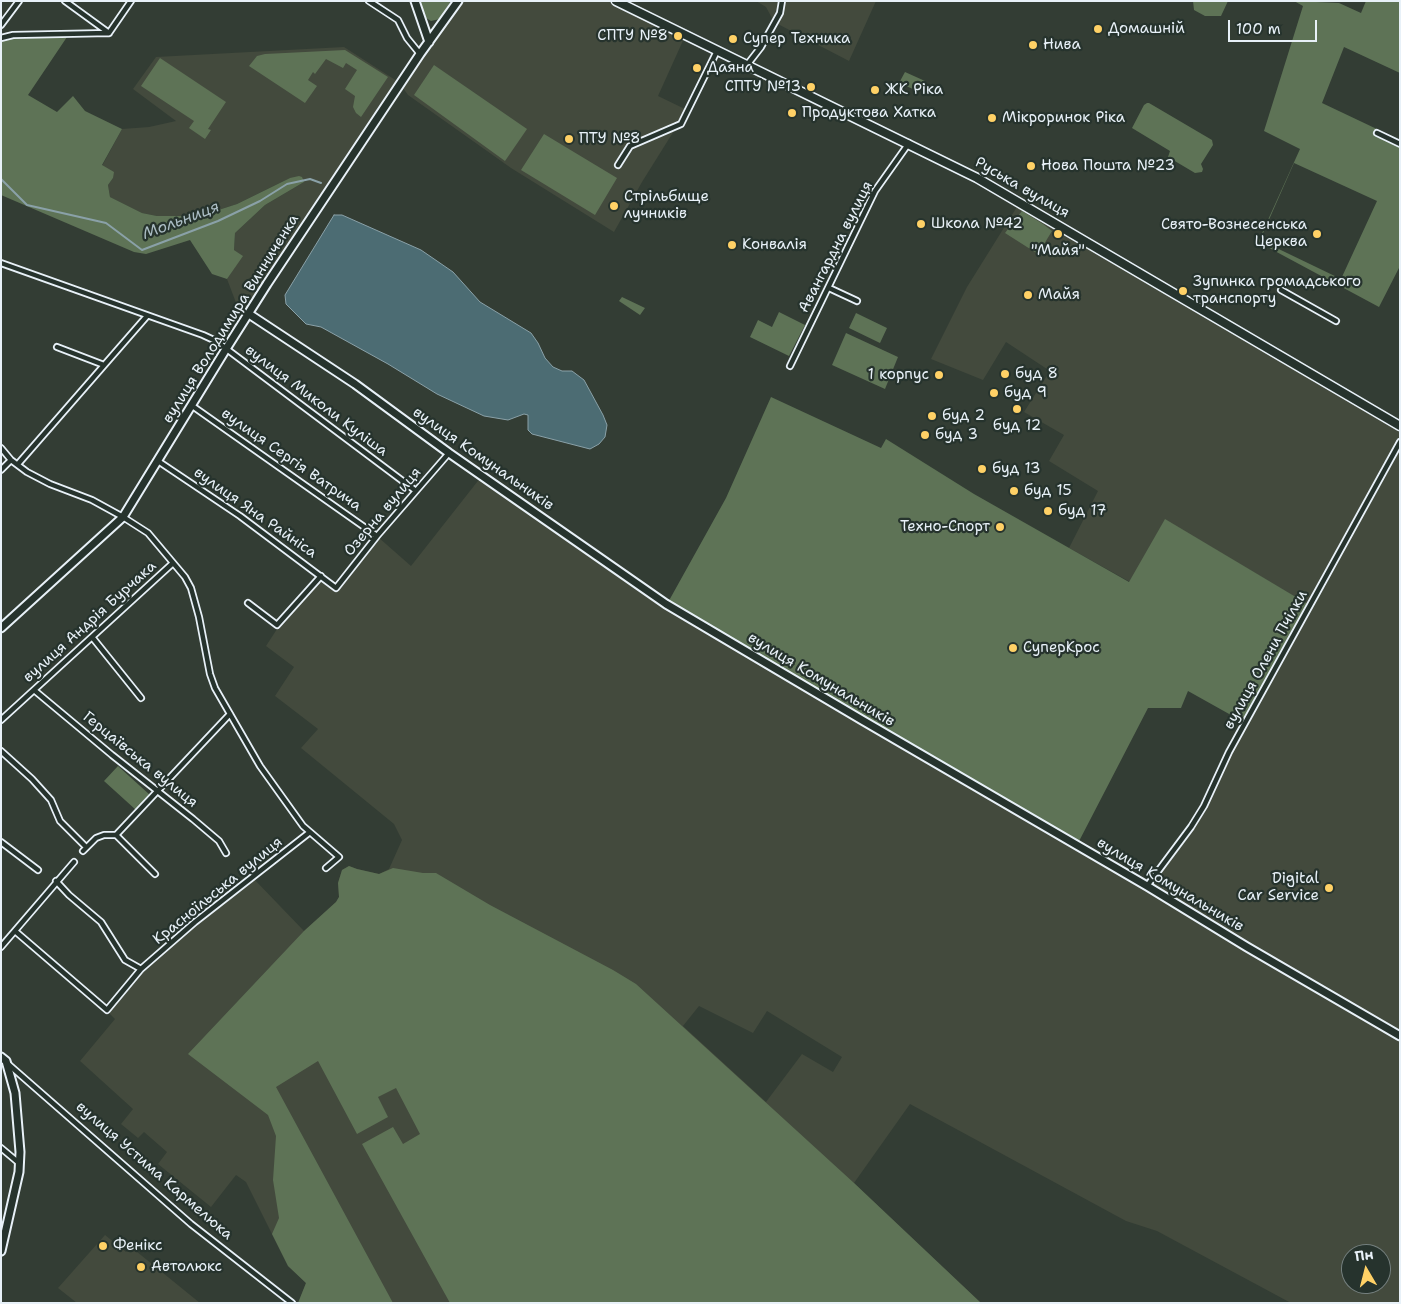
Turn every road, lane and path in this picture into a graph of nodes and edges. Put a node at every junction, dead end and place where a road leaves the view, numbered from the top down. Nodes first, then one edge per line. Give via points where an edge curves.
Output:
1 (19, 1) edge
2 (66, 1) edge
3 (131, 1) edge
4 (369, 1) edge
5 (414, 1) edge
6 (458, 1) edge
7 (616, 1) edge
8 (782, 1) edge
9 (1, 25) edge
10 (109, 33) junction
11 (1, 38) edge
12 (428, 42) junction
13 (717, 50) junction
14 (420, 54) junction
15 (747, 66) junction
16 (1378, 133) dead end
17 (909, 143) junction
18 (1400, 144) edge
19 (618, 165) dead end
20 (1, 263) edge
21 (830, 288) junction
22 (1281, 290) dead end
23 (857, 301) dead end
24 (249, 314) junction
25 (147, 316) junction
26 (1336, 321) dead end
27 (57, 347) dead end
28 (226, 349) junction
29 (104, 365) junction
30 (790, 366) dead end
31 (191, 405) junction
32 (1400, 426) edge
33 (1400, 442) edge
34 (1, 448) edge
35 (449, 452) junction
36 (12, 460) junction
37 (158, 461) junction
38 (18, 464) junction
39 (1, 470) edge
40 (416, 491) junction
41 (123, 516) junction
42 (377, 536) junction
43 (173, 563) junction
44 (321, 576) junction
45 (336, 588) joint
46 (248, 604) dead end
47 (1, 628) edge
48 (92, 637) junction
49 (34, 690) junction
50 (141, 698) dead end
51 (230, 714) junction
52 (1, 720) edge
53 (1, 751) edge
54 (158, 791) junction
55 (310, 832) junction
56 (116, 836) junction
57 (1, 842) edge
58 (226, 853) dead end
59 (74, 862) dead end
60 (326, 868) dead end
61 (38, 870) dead end
62 (155, 874) dead end
63 (56, 881) junction
64 (1147, 886) junction
65 (16, 931) junction
66 (1, 947) edge
67 (141, 969) junction
68 (1400, 1036) edge
69 (4, 1059) edge
70 (1, 1148) edge
71 (19, 1164) junction
72 (1, 1251) edge
73 (292, 1303) edge

1 - 9 street
2 - 10 street
3 - 10 street
4 - 14 street via 398,20
5 - 12 street
6 - 12 street, вулиця Володимира Винниченка
7 - 13 main road, Руська вулиця
8 - 15 street via 780,13 762,47
10 - 11 street
12 - 14 street, вулиця Володимира Винниченка
13 - 15 main road, Руська вулиця
13 - 19 street via 681,124 630,146
14 - 24 street, вулиця Володимира Винниченка
15 - 17 main road, Руська вулиця
16 - 18 street
17 - 21 street, Авангардна вулиця via 875,191
17 - 32 main road, Руська вулиця via 1020,202
20 - 25 street, вулиця Миколи Куліша
21 - 23 street
21 - 30 street, Авангардна вулиця
22 - 26 street
24 - 28 street, вулиця Володимира Винниченка
24 - 35 street, вулиця Комунальників via 355,384
25 - 28 street, вулиця Миколи Куліша via 203,335
25 - 29 street
27 - 29 street
28 - 31 street, вулиця Володимира Винниченка
28 - 40 street, вулиця Миколи Куліша
29 - 38 street
31 - 37 street, вулиця Володимира Винниченка
31 - 42 street, вулиця Сергія Ватрича
33 - 64 street, вулиця Олени Пчілки via 1229,752 1204,806
34 - 36 street
35 - 40 street, Озерна вулиця
35 - 64 street, вулиця Комунальників via 666,604
36 - 38 street
36 - 39 street
37 - 41 street, вулиця Володимира Винниченка
37 - 44 street, вулиця Яна Райніса
38 - 41 street via 50,484
40 - 42 street, Озерна вулиця
41 - 43 street via 148,533
41 - 47 street, вулиця Володимира Винниченка
42 - 45 street, Озерна вулиця
43 - 48 street, вулиця Андрія Бурчака
43 - 51 street via 191,588 210,674
44 - 45 street, вулиця Яна Райніса
44 - 46 street via 277,625
48 - 49 street, вулиця Андрія Бурчака
48 - 50 street
49 - 52 street, вулиця Андрія Бурчака
49 - 54 street, Герцаївська вулиця
51 - 54 street
51 - 55 street via 260,766
53 - 56 street via 51,800 60,821 84,849 96,838
54 - 56 street
54 - 58 street, Герцаївська вулиця via 219,841
55 - 60 street via 339,857
55 - 67 street, Красноїльська вулиця via 194,922
56 - 62 street
57 - 61 street
59 - 63 street
63 - 65 street
63 - 67 street via 101,922 125,960
64 - 68 street, вулиця Комунальників
65 - 66 street
65 - 67 street, Красноїльська вулиця via 107,1010
69 - 71 street via 18,1114
69 - 73 street, вулиця Устима Кармелюка via 192,1224
70 - 71 street
71 - 72 street

